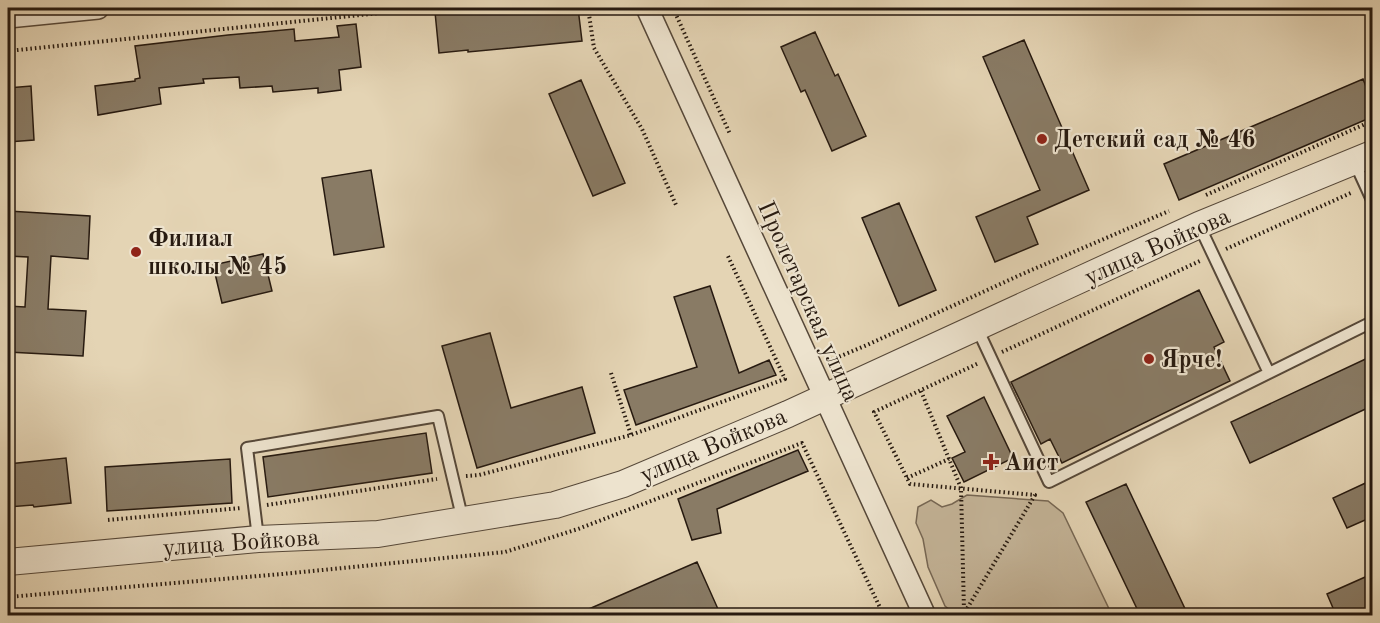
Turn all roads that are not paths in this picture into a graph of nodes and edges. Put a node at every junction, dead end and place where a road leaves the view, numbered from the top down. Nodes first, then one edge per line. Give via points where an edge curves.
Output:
1 (98, 8) edge
2 (647, 8) edge
3 (8, 17) edge
4 (1364, 158) edge
5 (1372, 200) edge
6 (1199, 225) junction
7 (1372, 322) edge
8 (976, 327) junction
9 (1269, 373) junction
10 (824, 397) junction
11 (463, 521) junction
12 (258, 539) junction
13 (8, 562) edge
14 (925, 615) edge

1 - 3 street
2 - 10 street, Пролетарская улица
4 - 5 lane via 1366,186
4 - 6 street, улица Войкова
6 - 8 street, улица Войкова
6 - 9 lane
7 - 9 lane
8 - 9 lane via 1050,482
8 - 10 street, улица Войкова
10 - 11 street, улица Войкова via 623,483 555,505
10 - 14 street, Пролетарская улица
11 - 12 street, улица Войкова via 378,534
11 - 12 lane via 438,416 247,448
12 - 13 street, улица Войкова

